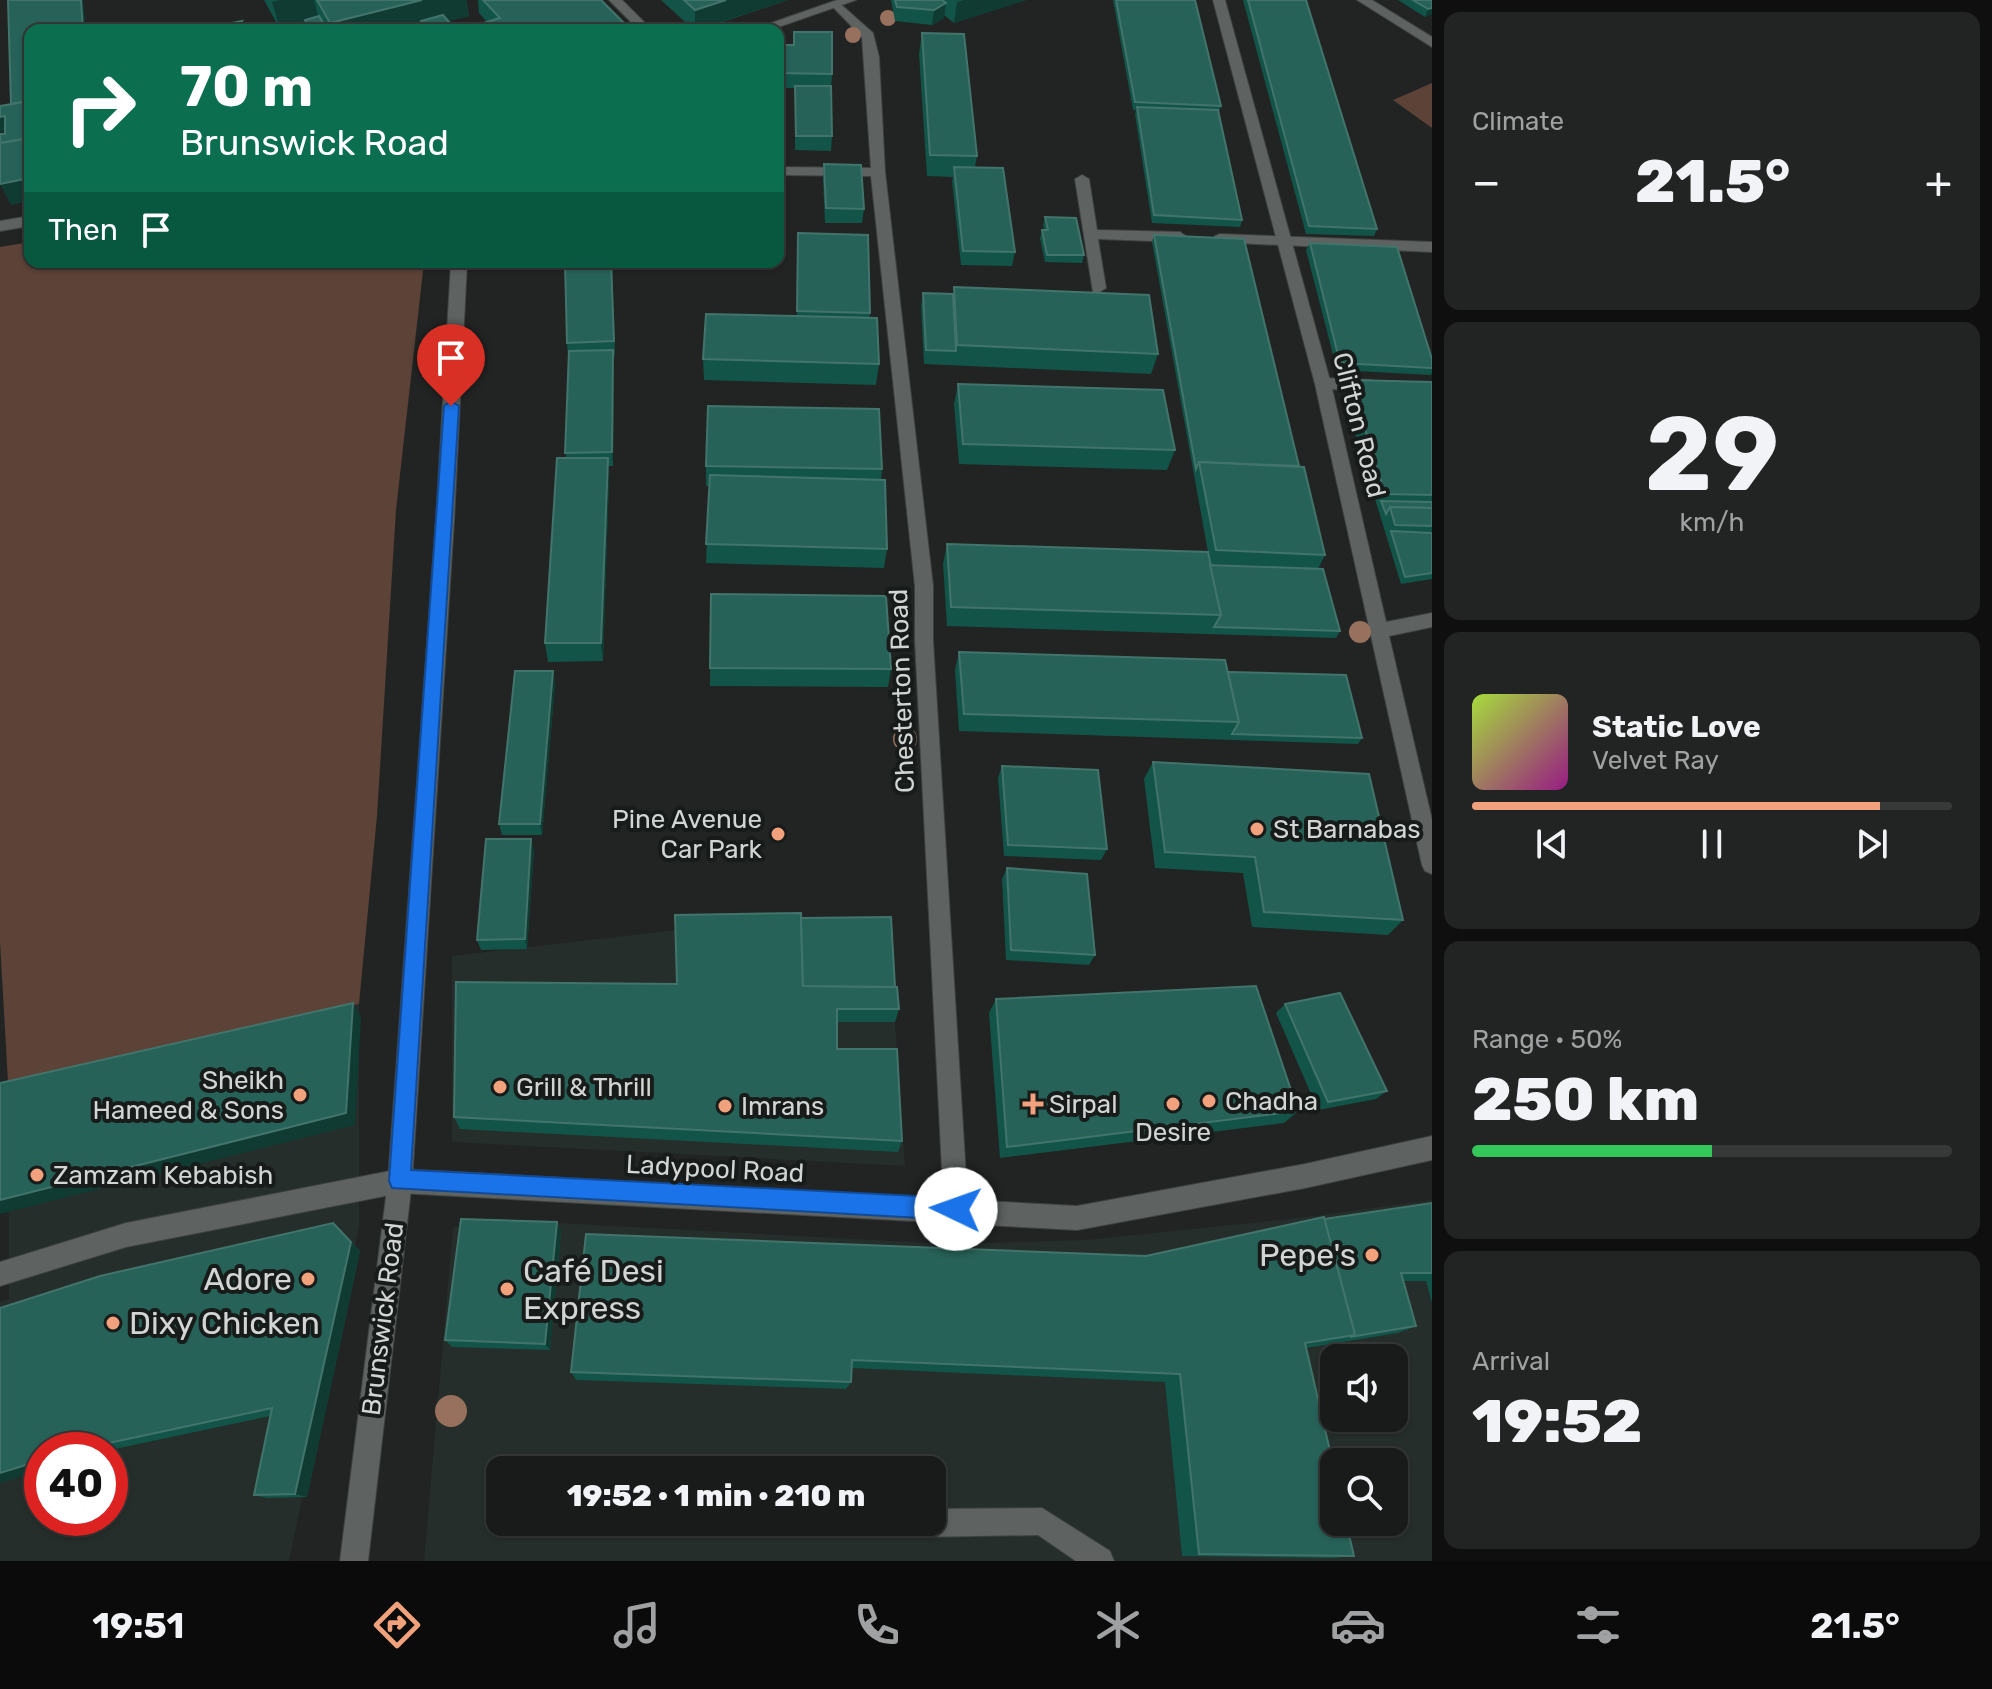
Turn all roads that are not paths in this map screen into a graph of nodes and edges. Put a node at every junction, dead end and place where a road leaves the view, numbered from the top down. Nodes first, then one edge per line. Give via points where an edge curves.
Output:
1 (615, 0) edge
2 (1219, 0) edge
3 (1363, 0) edge
4 (844, 2) edge
5 (640, 24) edge
6 (776, 24) edge
7 (1432, 43) edge
8 (784, 171) edge
9 (878, 172) junction
10 (1082, 179) dead end
11 (24, 222) edge
12 (0, 226) edge
13 (1090, 234) junction
14 (1285, 241) junction
15 (1432, 247) edge
16 (459, 268) edge
17 (1098, 288) dead end
18 (1323, 384) junction
19 (1385, 387) edge
20 (1432, 620) edge
21 (1380, 630) junction
22 (1432, 865) edge
23 (1432, 1148) edge
24 (400, 1181) junction
25 (956, 1209) junction
26 (0, 1274) edge
27 (946, 1523) edge
28 (354, 1561) edge
29 (1100, 1561) edge

1 - 5 street
2 - 14 street, Clifton Road
3 - 7 street
4 - 6 street
4 - 9 street, Chesterton Road via 868,36
8 - 9 street
9 - 25 street, Chesterton Road via 924,586
10 - 13 street
11 - 12 street
13 - 14 street
13 - 17 street
14 - 15 street
14 - 18 street, Clifton Road
16 - 24 street, Brunswick Road
18 - 19 street
18 - 21 street, Clifton Road
20 - 21 street
21 - 22 street, Clifton Road
23 - 25 street, Ladypool Road via 1077,1218
24 - 25 street, Ladypool Road
24 - 26 street, Ladypool Road via 126,1235
24 - 28 street, Brunswick Road
27 - 29 street via 1042,1521

